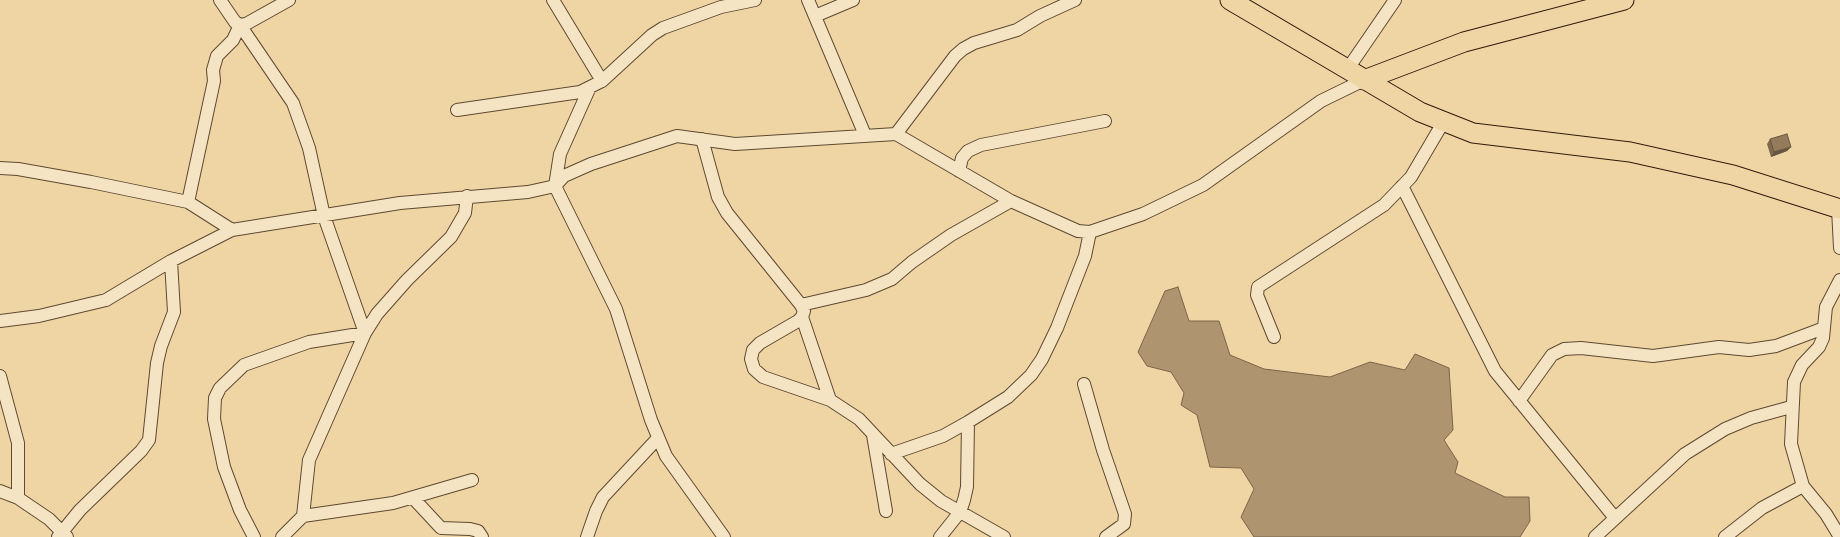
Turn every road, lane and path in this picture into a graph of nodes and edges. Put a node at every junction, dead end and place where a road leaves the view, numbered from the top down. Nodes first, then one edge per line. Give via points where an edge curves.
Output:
1 (220, 0) edge
2 (288, 0) edge
3 (553, 0) edge
4 (755, 0) edge
5 (808, 0) edge
6 (853, 0) edge
7 (1075, 0) edge
8 (1230, 0) edge
9 (1395, 0) edge
10 (1624, 0) edge
11 (815, 16) junction
12 (240, 25) junction
13 (1347, 70) junction
14 (1364, 80) junction
15 (596, 84) junction
16 (457, 110) dead end
17 (1105, 121) dead end
18 (1444, 121) junction
19 (896, 134) junction
20 (865, 135) junction
21 (702, 139) junction
22 (0, 168) edge
23 (959, 171) junction
24 (555, 186) junction
25 (1402, 186) junction
26 (467, 196) junction
27 (1011, 201) junction
28 (188, 202) junction
29 (1839, 209) edge
30 (324, 216) junction
31 (232, 230) junction
32 (1090, 232) junction
33 (1840, 248) edge
34 (171, 261) junction
35 (1840, 280) edge
36 (802, 311) junction
37 (0, 322) edge
38 (1824, 328) junction
39 (365, 333) junction
40 (1274, 336) dead end
41 (0, 376) edge
42 (1084, 384) dead end
43 (830, 400) junction
44 (1519, 401) junction
45 (1791, 407) junction
46 (968, 422) junction
47 (874, 435) junction
48 (658, 438) junction
49 (891, 454) junction
50 (472, 480) dead end
51 (1803, 486) junction
52 (0, 491) edge
53 (18, 498) junction
54 (414, 498) junction
55 (886, 511) dead end
56 (960, 512) junction
57 (303, 516) junction
58 (1615, 518) junction
59 (62, 535) edge
60 (254, 537) edge
61 (282, 537) edge
62 (482, 537) edge
63 (587, 537) edge
64 (724, 537) edge
65 (940, 537) edge
66 (1004, 537) edge
67 (1106, 537) edge
68 (1594, 537) edge
69 (1725, 537) edge
70 (1840, 537) edge

1 - 12 street
2 - 12 street
3 - 15 street
4 - 15 street via 722,7 663,28
5 - 11 street
6 - 11 street
7 - 19 street via 1017,30 963,49
8 - 13 main road
9 - 13 street
10 - 14 main road via 1464,42
11 - 20 street
12 - 28 street via 233,40 218,56 213,70 214,81
12 - 30 street via 293,103 309,148
13 - 14 main road
14 - 18 main road via 1420,112
14 - 32 street via 1321,101 1204,184 1142,214
15 - 16 street via 580,92
15 - 24 street via 560,154
17 - 23 street via 981,144 962,158
18 - 25 street via 1411,177
18 - 29 main road via 1473,133 1630,152 1733,175
19 - 20 street
19 - 23 street
20 - 21 street via 735,144
21 - 24 street via 667,138 574,170
21 - 36 street via 718,197 727,214
22 - 28 street
23 - 27 street
24 - 26 street via 528,192
24 - 48 street via 616,309
25 - 40 street via 1384,206 1258,287 1257,295
25 - 44 street via 1494,370
26 - 30 street
26 - 39 street via 465,213 451,237 407,280
27 - 32 street via 1078,231
27 - 36 street via 951,236 892,279
28 - 31 street
29 - 33 street
30 - 31 street
30 - 39 street
31 - 34 street
32 - 46 street via 1085,256 1042,359 1016,390
34 - 37 street via 106,300
34 - 59 street via 174,312 160,346 149,440 80,510
35 - 38 street via 1826,307
36 - 43 street
36 - 43 street via 753,350 754,369 763,377
38 - 44 street via 1776,346 1749,350 1719,347 1653,356 1564,349 1552,355
38 - 45 street via 1819,347 1802,365 1794,382
39 - 57 street via 309,460
39 - 60 street via 309,342 244,365 220,388 215,398 214,419 224,467
41 - 53 street via 18,443
42 - 67 street via 1125,514 1124,524
43 - 47 street via 859,419
44 - 58 street
45 - 51 street via 1791,444
45 - 58 street via 1725,429 1685,454
46 - 49 street via 943,436
46 - 56 street via 967,487
47 - 49 street
47 - 55 street
48 - 63 street via 603,497
48 - 64 street via 676,472
49 - 56 street via 920,484
50 - 54 street
51 - 69 street via 1762,508
51 - 70 street
52 - 53 street
53 - 59 street
54 - 57 street via 350,511
54 - 62 street via 441,528 470,529 478,531
56 - 65 street
56 - 66 street
57 - 61 street
58 - 68 street

